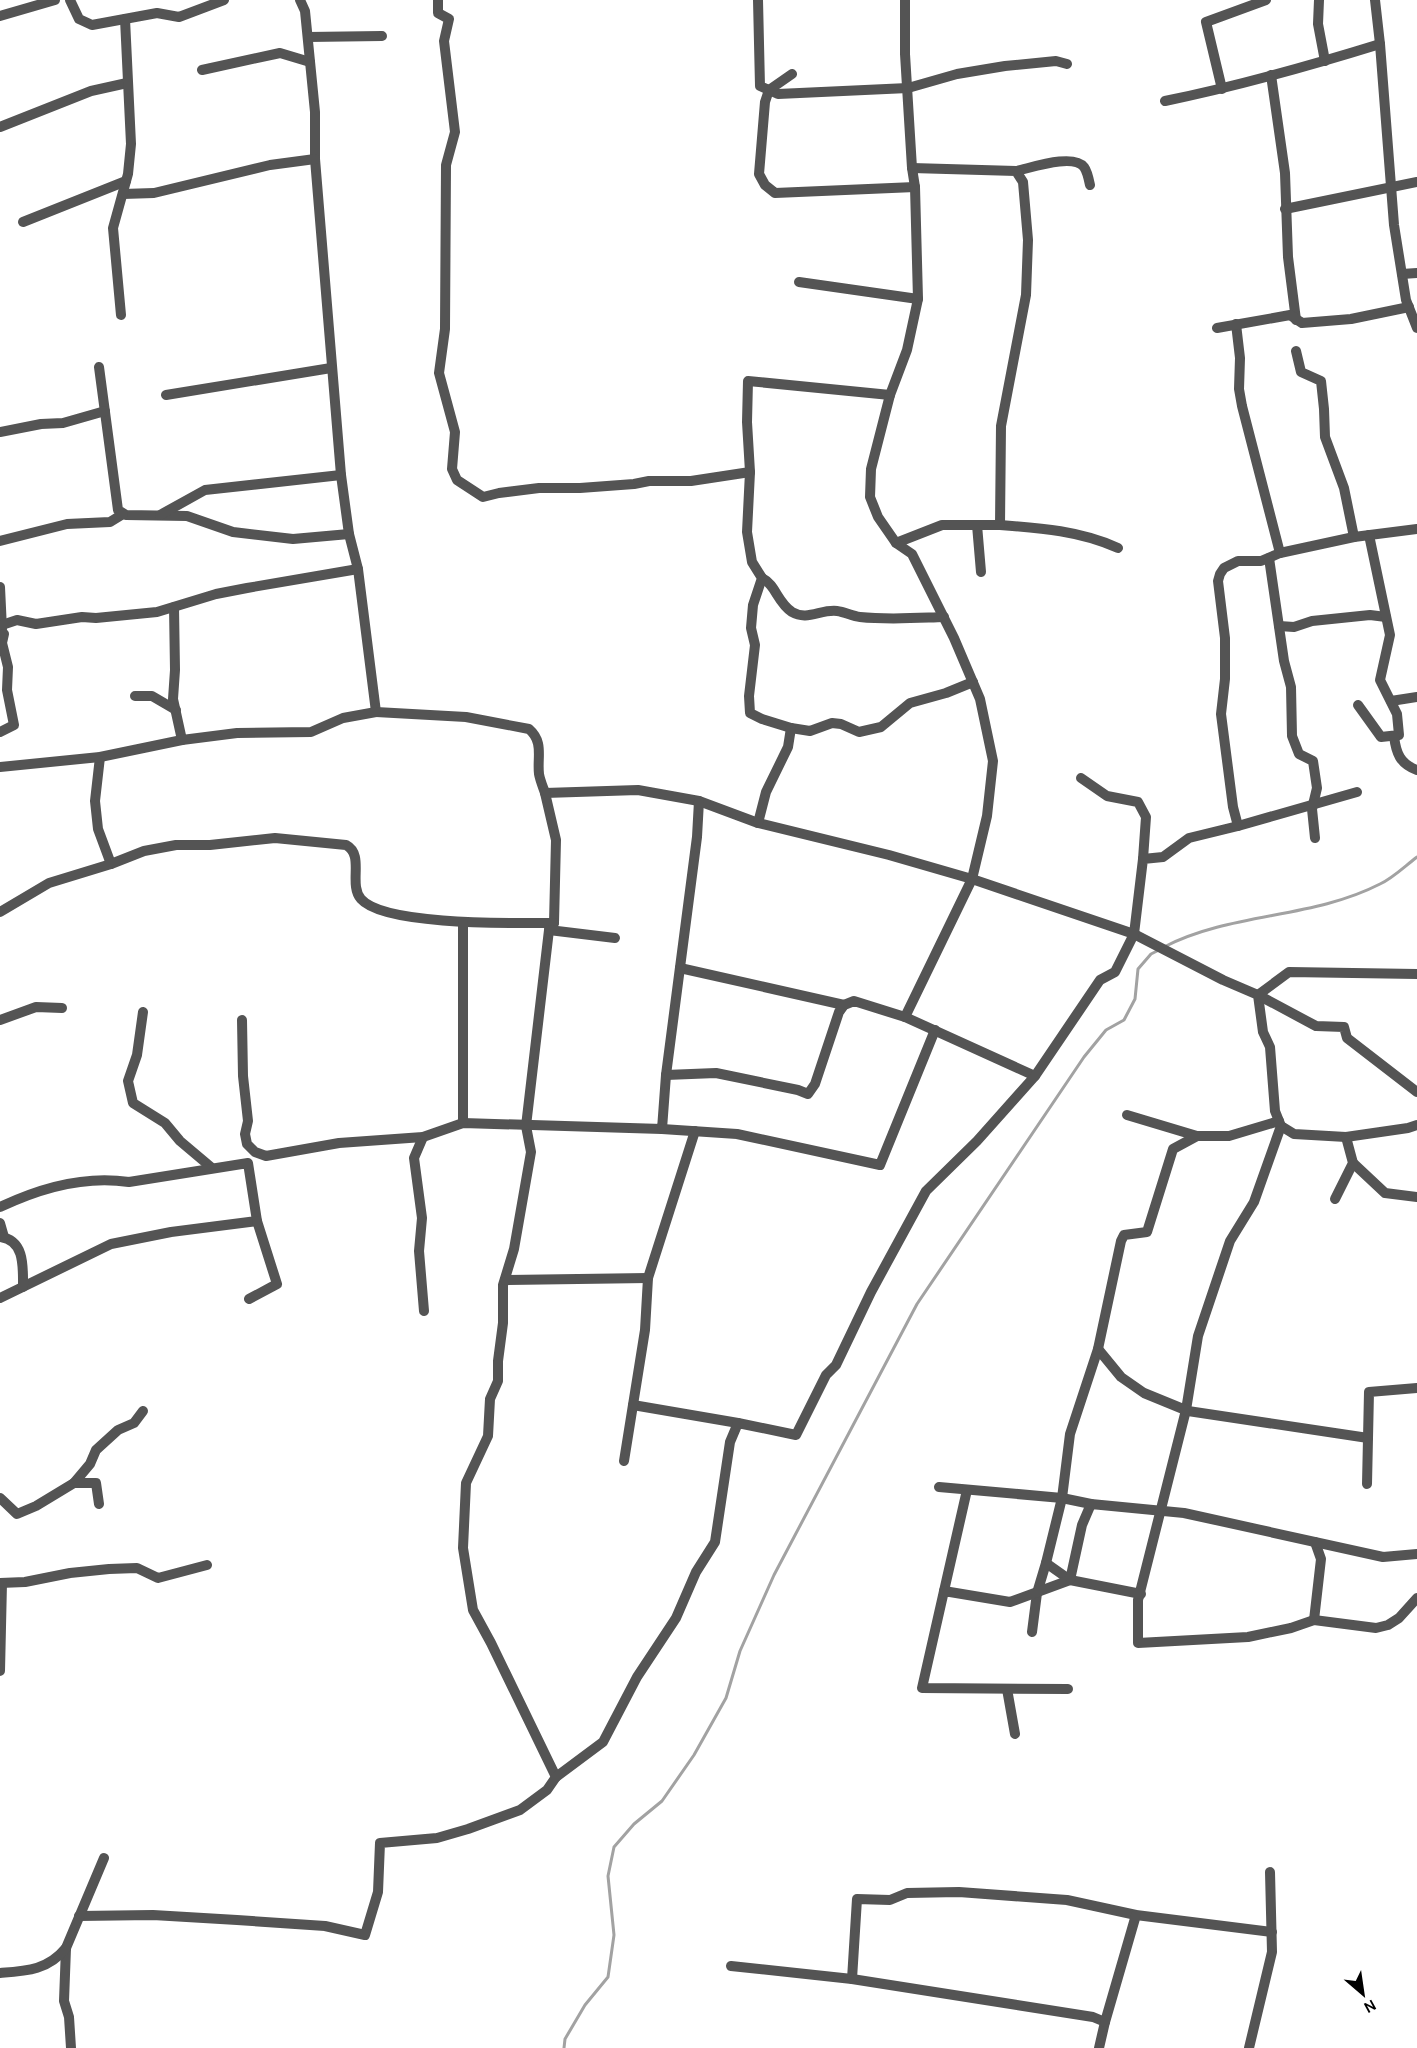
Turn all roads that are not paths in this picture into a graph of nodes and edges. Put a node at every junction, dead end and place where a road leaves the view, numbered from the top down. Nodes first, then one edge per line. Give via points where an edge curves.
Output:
1 (54, 0) edge
2 (70, 0) edge
3 (300, 0) edge
4 (438, 0) edge
5 (758, 0) edge
6 (906, 0) edge
7 (1266, 0) edge
8 (1319, 0) edge
9 (1375, 0) edge
10 (220, 1) edge
11 (0, 16) edge
12 (125, 19) junction
13 (382, 36) dead end
14 (308, 37) junction
15 (1380, 44) junction
16 (1325, 61) junction
17 (310, 62) junction
18 (1067, 64) dead end
19 (202, 70) dead end
20 (792, 74) dead end
21 (1271, 75) junction
22 (127, 83) junction
23 (908, 88) junction
24 (1222, 89) junction
25 (769, 90) junction
26 (1165, 101) dead end
27 (0, 127) edge
28 (315, 159) junction
29 (912, 168) junction
30 (1016, 171) junction
31 (126, 181) junction
32 (1417, 182) edge
33 (1090, 185) dead end
34 (915, 187) junction
35 (1390, 187) junction
36 (123, 194) junction
37 (1285, 209) junction
38 (23, 222) dead end
39 (1417, 273) edge
40 (1402, 274) junction
41 (799, 282) dead end
42 (918, 299) junction
43 (1409, 307) junction
44 (121, 315) dead end
45 (1296, 320) junction
46 (1236, 324) junction
47 (1217, 328) dead end
48 (1417, 328) edge
49 (1296, 351) dead end
50 (99, 367) dead end
51 (331, 368) junction
52 (166, 395) dead end
53 (890, 395) junction
54 (105, 411) junction
55 (0, 432) edge
56 (750, 472) junction
57 (341, 474) junction
58 (123, 514) junction
59 (159, 516) junction
60 (977, 525) junction
61 (1000, 525) junction
62 (1417, 529) edge
63 (350, 534) junction
64 (1369, 535) junction
65 (1354, 537) junction
66 (0, 541) edge
67 (897, 543) junction
68 (1118, 548) dead end
69 (1280, 553) junction
70 (1269, 558) junction
71 (358, 569) junction
72 (981, 572) dead end
73 (762, 578) junction
74 (0, 587) edge
75 (174, 607) junction
76 (944, 617) junction
77 (1386, 617) junction
78 (1279, 626) junction
79 (2, 631) edge
80 (973, 682) junction
81 (135, 696) dead end
82 (1417, 697) edge
83 (1391, 701) junction
84 (1358, 705) dead end
85 (176, 710) junction
86 (376, 712) junction
87 (791, 728) junction
88 (0, 732) edge
89 (1394, 736) junction
90 (182, 740) junction
91 (100, 758) junction
92 (0, 767) edge
93 (1417, 770) edge
94 (1081, 777) dead end
95 (1358, 792) dead end
96 (545, 793) junction
97 (699, 801) junction
98 (1313, 804) junction
99 (758, 824) junction
100 (1238, 826) junction
101 (1316, 838) dead end
102 (1143, 859) junction
103 (111, 864) junction
104 (972, 879) junction
105 (0, 912) edge
106 (463, 923) junction
107 (552, 927) junction
108 (1134, 934) junction
109 (615, 938) dead end
110 (680, 968) junction
111 (1417, 974) edge
112 (1258, 995) junction
113 (844, 1005) junction
114 (62, 1008) dead end
115 (143, 1012) dead end
116 (905, 1017) junction
117 (0, 1020) edge
118 (242, 1020) dead end
119 (935, 1030) junction
120 (666, 1075) junction
121 (1035, 1076) junction
122 (1417, 1092) edge
123 (1127, 1115) dead end
124 (463, 1123) junction
125 (1280, 1123) junction
126 (1417, 1125) edge
127 (526, 1126) junction
128 (662, 1129) junction
129 (695, 1131) junction
130 (1197, 1136) junction
131 (423, 1137) junction
132 (1346, 1137) junction
133 (255, 1152) junction
134 (248, 1163) junction
135 (1353, 1163) junction
136 (212, 1168) junction
137 (1417, 1197) edge
138 (1335, 1199) dead end
139 (0, 1207) edge
140 (257, 1221) junction
141 (0, 1224) edge
142 (2, 1237) edge
143 (648, 1278) junction
144 (505, 1280) junction
145 (23, 1287) junction
146 (0, 1298) edge
147 (249, 1299) dead end
148 (424, 1311) dead end
149 (1098, 1349) junction
150 (1417, 1388) edge
151 (633, 1405) junction
152 (1186, 1410) junction
153 (143, 1411) dead end
154 (738, 1423) junction
155 (1368, 1438) junction
156 (624, 1461) dead end
157 (74, 1483) junction
158 (1367, 1484) dead end
159 (939, 1487) dead end
160 (967, 1490) junction
161 (0, 1498) edge
162 (1062, 1498) junction
163 (99, 1504) dead end
164 (1091, 1504) junction
165 (1160, 1510) junction
166 (1316, 1542) junction
167 (1333, 1546) junction
168 (1417, 1554) edge
169 (1321, 1559) junction
170 (1046, 1563) junction
171 (207, 1565) dead end
172 (1070, 1580) junction
173 (1, 1583) edge
174 (944, 1591) junction
175 (1037, 1593) junction
176 (1141, 1594) junction
177 (1417, 1598) edge
178 (1314, 1620) junction
179 (1032, 1632) dead end
180 (0, 1671) edge
181 (1007, 1689) junction
182 (1068, 1689) dead end
183 (1016, 1734) dead end
184 (556, 1777) junction
185 (104, 1858) dead end
186 (1270, 1872) dead end
187 (1136, 1915) junction
188 (80, 1916) junction
189 (1272, 1932) junction
190 (66, 1948) junction
191 (731, 1966) dead end
192 (0, 1973) edge
193 (852, 1979) junction
194 (1105, 2022) junction
195 (71, 2048) edge
196 (1099, 2048) edge
197 (1249, 2048) edge

1 - 11 street
2 - 12 street via 79,19 92,25
3 - 14 street
4 - 56 street via 438,13 448,19 444,41 455,132 446,165 445,329 439,373 455,432 452,469 457,480 483,498 540,488 691,481
5 - 25 street via 760,86
6 - 23 street
7 - 24 street via 1206,22
8 - 16 street via 1318,24
9 - 15 street
10 - 12 street via 179,16 157,13
12 - 22 street
13 - 14 street
14 - 17 street
15 - 16 street
15 - 35 street
16 - 21 street
17 - 19 street via 280,53
17 - 28 street
18 - 23 street via 1056,61 1005,66
20 - 25 street
21 - 24 street
21 - 37 street via 1285,173
22 - 27 street via 91,91
22 - 31 street via 131,144
23 - 25 street via 778,94
23 - 29 street
24 - 26 street
25 - 34 street via 759,174 775,194
28 - 36 street via 270,165 154,193
28 - 51 street
29 - 30 street
29 - 34 street
30 - 33 street via 1074,161 1084,167
30 - 61 street via 1023,182 1028,251 1026,295 1001,426
31 - 36 street
31 - 38 street
32 - 35 street
34 - 42 street
35 - 37 street
35 - 40 street
36 - 44 street via 113,228
37 - 45 street
39 - 40 street
40 - 43 street
41 - 42 street
42 - 53 street via 907,350
43 - 45 street via 1352,319 1302,323
43 - 48 street
45 - 46 street via 1290,315
46 - 47 street
46 - 69 street via 1242,406
49 - 65 street via 1302,372 1320,381 1323,390 1325,437 1344,488
50 - 54 street
51 - 52 street
51 - 57 street
53 - 56 street via 748,381
53 - 67 street via 871,469 870,497 878,517
54 - 55 street via 63,423 41,423
54 - 58 street via 118,510
56 - 73 street via 747,532 752,562
57 - 59 street via 205,490
57 - 63 street
58 - 59 street
58 - 66 street via 110,522 67,524
59 - 63 street via 187,516 233,532 292,539
60 - 61 street
60 - 67 street via 942,525
60 - 72 street
61 - 68 street via 1059,531 1098,539
62 - 64 street
63 - 71 street
64 - 65 street
64 - 77 street
65 - 69 street
67 - 76 street via 912,555
69 - 70 street
70 - 78 street
70 - 100 street via 1238,561 1224,568 1218,580 1226,679 1221,714
71 - 75 street via 237,590
71 - 86 street
73 - 76 street via 770,582 780,602 801,615 837,611 856,617 889,619
73 - 87 street via 753,605 751,628 755,645 750,712
74 - 79 street
75 - 79 street via 36,624 17,620
75 - 85 street
76 - 80 street
77 - 78 street via 1370,615
77 - 83 street via 1390,635 1380,681
78 - 98 street via 1291,687 1292,736 1299,754 1313,761 1317,788
79 - 88 street via 14,725
80 - 87 street via 910,703 881,727 859,732 832,723 810,730
80 - 104 street via 993,761 987,816
81 - 85 street via 152,696
82 - 83 street
83 - 89 street via 1399,735
84 - 89 street via 1381,737
85 - 90 street
86 - 90 street via 343,718 311,732 237,733
86 - 96 street via 466,717 529,729 536,735 539,777
87 - 99 street via 788,747 766,792
89 - 93 street via 1396,752 1405,766
90 - 91 street
91 - 92 street
91 - 103 street via 95,801 98,829
94 - 102 street via 1107,796 1138,802 1146,817
95 - 98 street
96 - 97 street via 638,790
96 - 107 street via 556,840
97 - 99 street
97 - 110 street
98 - 100 street
98 - 101 street
99 - 104 street
100 - 102 street via 1189,838 1162,857
102 - 108 street
103 - 105 street via 49,883
103 - 106 street via 144,851 176,845 275,838 346,845 355,854 356,887 368,905 411,917
104 - 108 street
104 - 116 street
106 - 107 street
106 - 124 street
107 - 109 street
107 - 127 street
108 - 112 street
108 - 121 street via 1115,972 1100,980
110 - 113 street
110 - 120 street
111 - 112 street via 1289,972
112 - 122 street via 1316,1026 1344,1027 1347,1038
112 - 125 street via 1263,1032 1270,1047 1275,1111
113 - 116 street via 854,1001
113 - 120 street via 808,1094 716,1073
114 - 117 street via 36,1007
115 - 136 street via 137,1055 128,1081 133,1103 165,1123
116 - 119 street
118 - 133 street via 248,1121 245,1134
119 - 121 street
119 - 129 street via 880,1166 737,1134
120 - 128 street
121 - 154 street via 926,1191 796,1435
123 - 130 street
124 - 127 street
124 - 131 street
125 - 130 street via 1229,1136
125 - 132 street via 1294,1134
125 - 152 street via 1254,1202 1230,1241 1217,1276 1198,1336
126 - 132 street
127 - 128 street
127 - 144 street via 531,1152
128 - 129 street
129 - 143 street
130 - 149 street via 1173,1149 1147,1232 1124,1235 1121,1241
131 - 133 street via 339,1143 266,1156
131 - 148 street via 414,1158 422,1218 419,1251
132 - 135 street
133 - 134 street
134 - 136 street
134 - 140 street
135 - 137 street via 1385,1193
135 - 138 street
136 - 139 street via 129,1182 74,1182 25,1195
140 - 145 street via 111,1244
140 - 147 street via 277,1284
141 - 142 street
142 - 145 street via 21,1251
143 - 144 street
143 - 151 street via 645,1330
144 - 184 street via 498,1381 490,1399 488,1436 466,1483 463,1548 473,1610
145 - 146 street
149 - 152 street via 1121,1377 1144,1393
149 - 162 street via 1070,1434
150 - 155 street via 1369,1392
151 - 154 street
151 - 156 street
152 - 155 street
152 - 165 street
153 - 157 street via 134,1423 118,1430 96,1450
154 - 184 street via 730,1442 715,1542 696,1572 676,1618 637,1677 603,1742
155 - 158 street
157 - 161 street via 16,1514
157 - 163 street via 96,1483
159 - 160 street
160 - 162 street
160 - 174 street
162 - 164 street
162 - 170 street
164 - 165 street
164 - 172 street via 1082,1525
165 - 166 street
165 - 176 street
166 - 167 street
166 - 169 street
167 - 168 street via 1383,1557
167 - 169 street
169 - 178 street
170 - 172 street
170 - 175 street
171 - 173 street via 158,1578 137,1568 118,1568
172 - 175 street
172 - 176 street
173 - 180 street
174 - 175 street via 1010,1602
174 - 181 street via 922,1688
175 - 179 street
176 - 178 street via 1138,1643 1248,1638
177 - 178 street via 1399,1618 1376,1628
181 - 182 street
181 - 183 street
184 - 188 street via 547,1790 520,1810 437,1838 380,1843 378,1892 365,1935 325,1926 237,1920
185 - 188 street
186 - 189 street
187 - 189 street
187 - 193 street via 1067,1900 959,1892 907,1893 890,1900 857,1899
187 - 194 street
188 - 190 street
189 - 197 street via 1269,1968
190 - 192 street via 36,1970
190 - 195 street via 64,2001
191 - 193 street
193 - 194 street via 1082,2015
194 - 196 street

